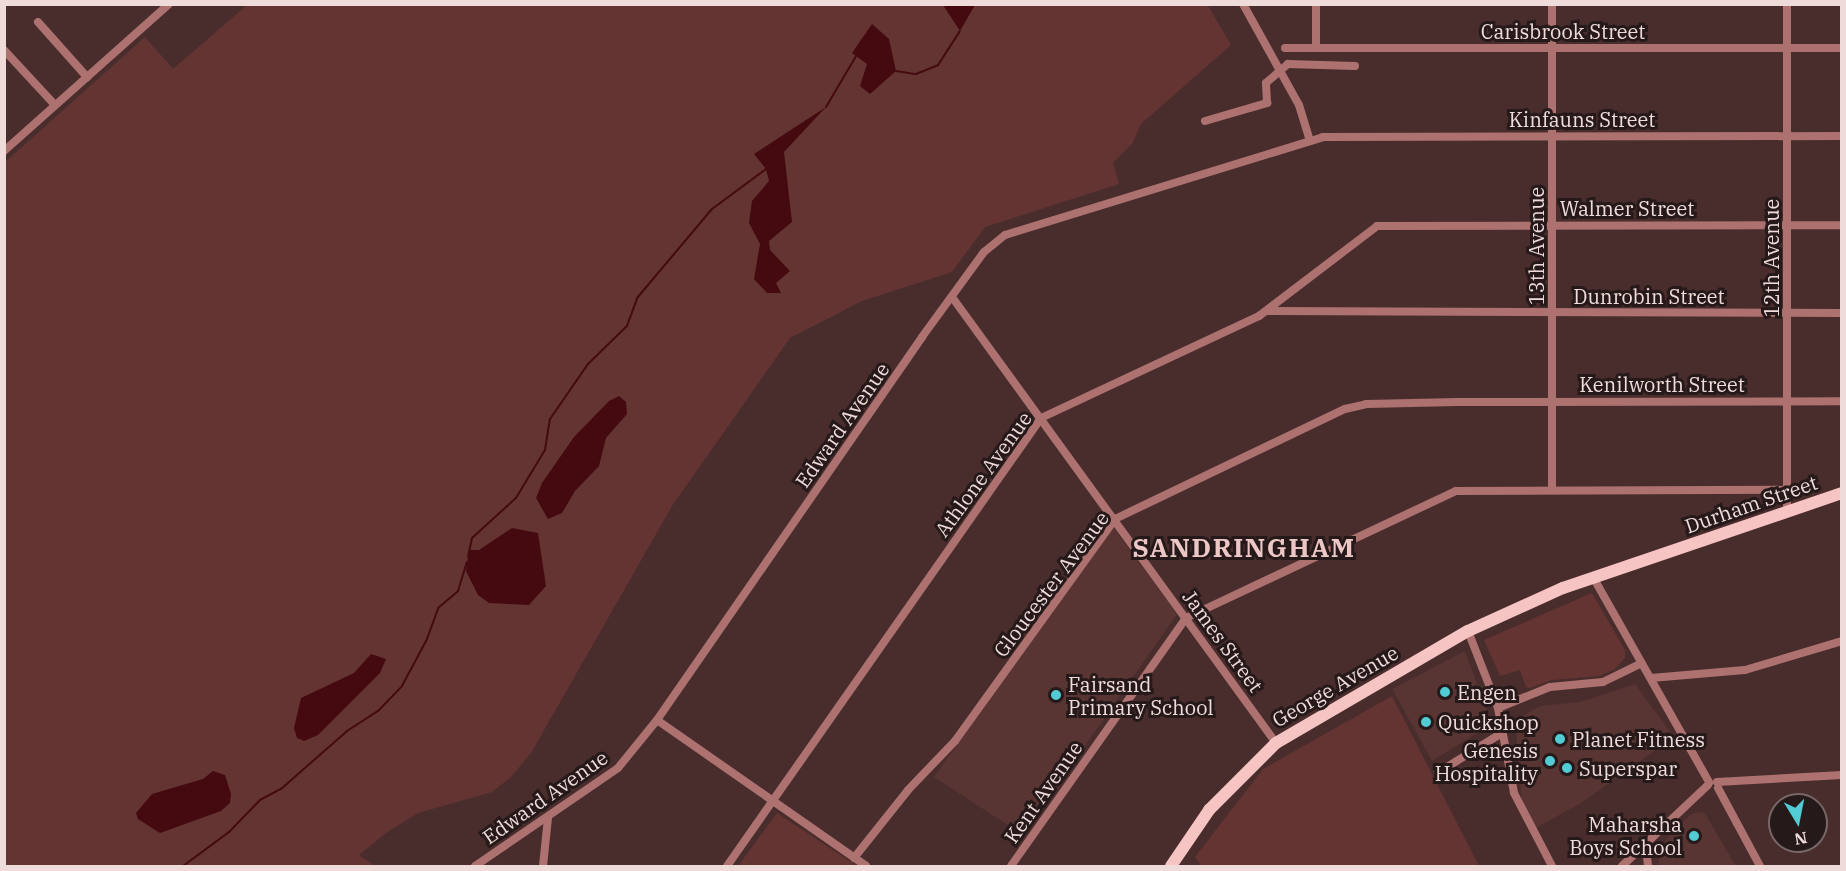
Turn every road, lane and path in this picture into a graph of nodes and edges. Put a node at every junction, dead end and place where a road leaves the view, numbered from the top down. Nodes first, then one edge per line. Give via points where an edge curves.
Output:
1 (169, 4) edge
2 (1243, 4) edge
3 (1316, 4) edge
4 (1552, 4) edge
5 (1787, 4) edge
6 (38, 21) dead end
7 (1285, 48) dead end
8 (1316, 48) junction
9 (1552, 48) junction
10 (1787, 48) junction
11 (1842, 48) edge
12 (4, 50) edge
13 (1354, 66) dead end
14 (1278, 72) junction
15 (87, 77) junction
16 (55, 105) junction
17 (1205, 121) dead end
18 (1552, 136) junction
19 (1787, 136) junction
20 (1842, 136) edge
21 (1323, 137) joint
22 (1310, 140) junction
23 (4, 151) edge
24 (1553, 224) junction
25 (1787, 225) junction
26 (1842, 225) edge
27 (1377, 226) joint
28 (952, 297) junction
29 (1268, 311) junction
30 (1552, 312) junction
31 (1787, 313) junction
32 (1842, 313) edge
33 (1842, 400) edge
34 (1482, 401) joint
35 (1552, 401) junction
36 (1787, 401) junction
37 (1041, 418) junction
38 (1552, 489) junction
39 (1787, 490) junction
40 (1842, 493) edge
41 (1787, 512) junction
42 (1115, 519) junction
43 (1594, 579) junction
44 (1186, 618) junction
45 (1467, 634) junction
46 (1842, 640) edge
47 (1642, 663) junction
48 (1651, 678) junction
49 (1498, 708) junction
50 (657, 720) junction
51 (1502, 733) junction
52 (1276, 743) junction
53 (1439, 772) dead end
54 (1842, 775) edge
55 (1713, 785) junction
56 (773, 800) junction
57 (548, 818) junction
58 (1646, 847) junction
59 (854, 858) junction
60 (475, 867) edge
61 (543, 867) edge
62 (727, 867) edge
63 (866, 867) edge
64 (1011, 867) edge
65 (1171, 867) edge
66 (1552, 867) edge
67 (1622, 867) edge
68 (1648, 867) edge
69 (1760, 867) edge

1 - 15 street
2 - 14 street
3 - 8 street
4 - 9 street, 13th Avenue
5 - 10 street, 12th Avenue
6 - 15 street
7 - 8 street, Carisbrook Street
8 - 9 street, Carisbrook Street
9 - 10 street, Carisbrook Street
9 - 18 street, 13th Avenue
10 - 11 street, Carisbrook Street
10 - 19 street, 12th Avenue
12 - 16 street
13 - 14 street via 1288,64
14 - 17 street via 1264,86 1267,103
14 - 22 street via 1299,105
15 - 16 street
16 - 23 street
18 - 19 street, Kinfauns Street
18 - 21 street, Kinfauns Street
18 - 24 street, 13th Avenue
19 - 20 street, Kinfauns Street
19 - 25 street, 12th Avenue
21 - 22 street, Edward Avenue
22 - 28 street, Edward Avenue via 1005,235 984,252
24 - 25 street, Walmer Street
24 - 27 street, Walmer Street
24 - 30 street, 13th Avenue
25 - 26 street, Walmer Street
25 - 31 street, 12th Avenue
27 - 29 street, Athlone Avenue
28 - 37 street, James Street
28 - 50 street, Edward Avenue
29 - 30 street, Dunrobin Street
29 - 37 street, Athlone Avenue
30 - 31 street, Dunrobin Street
30 - 35 street, 13th Avenue
31 - 32 street, Dunrobin Street
31 - 36 street, 12th Avenue
33 - 36 street, Kenilworth Street
34 - 35 street, Kenilworth Street
34 - 42 street, Gloucester Avenue via 1366,404 1345,409
35 - 36 street, Kenilworth Street
35 - 38 street, 13th Avenue
36 - 39 street, 12th Avenue
37 - 42 street, James Street
37 - 56 street, Athlone Avenue
38 - 39 street, Kent Avenue
38 - 44 street, Kent Avenue via 1456,491
39 - 41 street, 12th Avenue
40 - 41 main road, Durham Street
41 - 43 main road, Durham Street
42 - 44 street, James Street
42 - 59 street, Gloucester Avenue via 955,741 908,790
43 - 45 main road, George Avenue
43 - 47 street
44 - 52 street, James Street
44 - 64 street, Kent Avenue
45 - 49 street
45 - 52 main road, George Avenue
46 - 48 street via 1745,670
47 - 48 street
47 - 49 street via 1603,682 1541,689
48 - 55 street
49 - 51 street
50 - 56 street
50 - 57 street, Edward Avenue via 618,768
51 - 53 street
51 - 66 street via 1514,793
52 - 65 main road, George Avenue via 1209,810
54 - 55 street
55 - 58 street
55 - 69 street
56 - 59 street
56 - 62 street, Athlone Avenue
57 - 60 street, Edward Avenue
57 - 61 street
58 - 67 street
58 - 68 street
59 - 63 street

